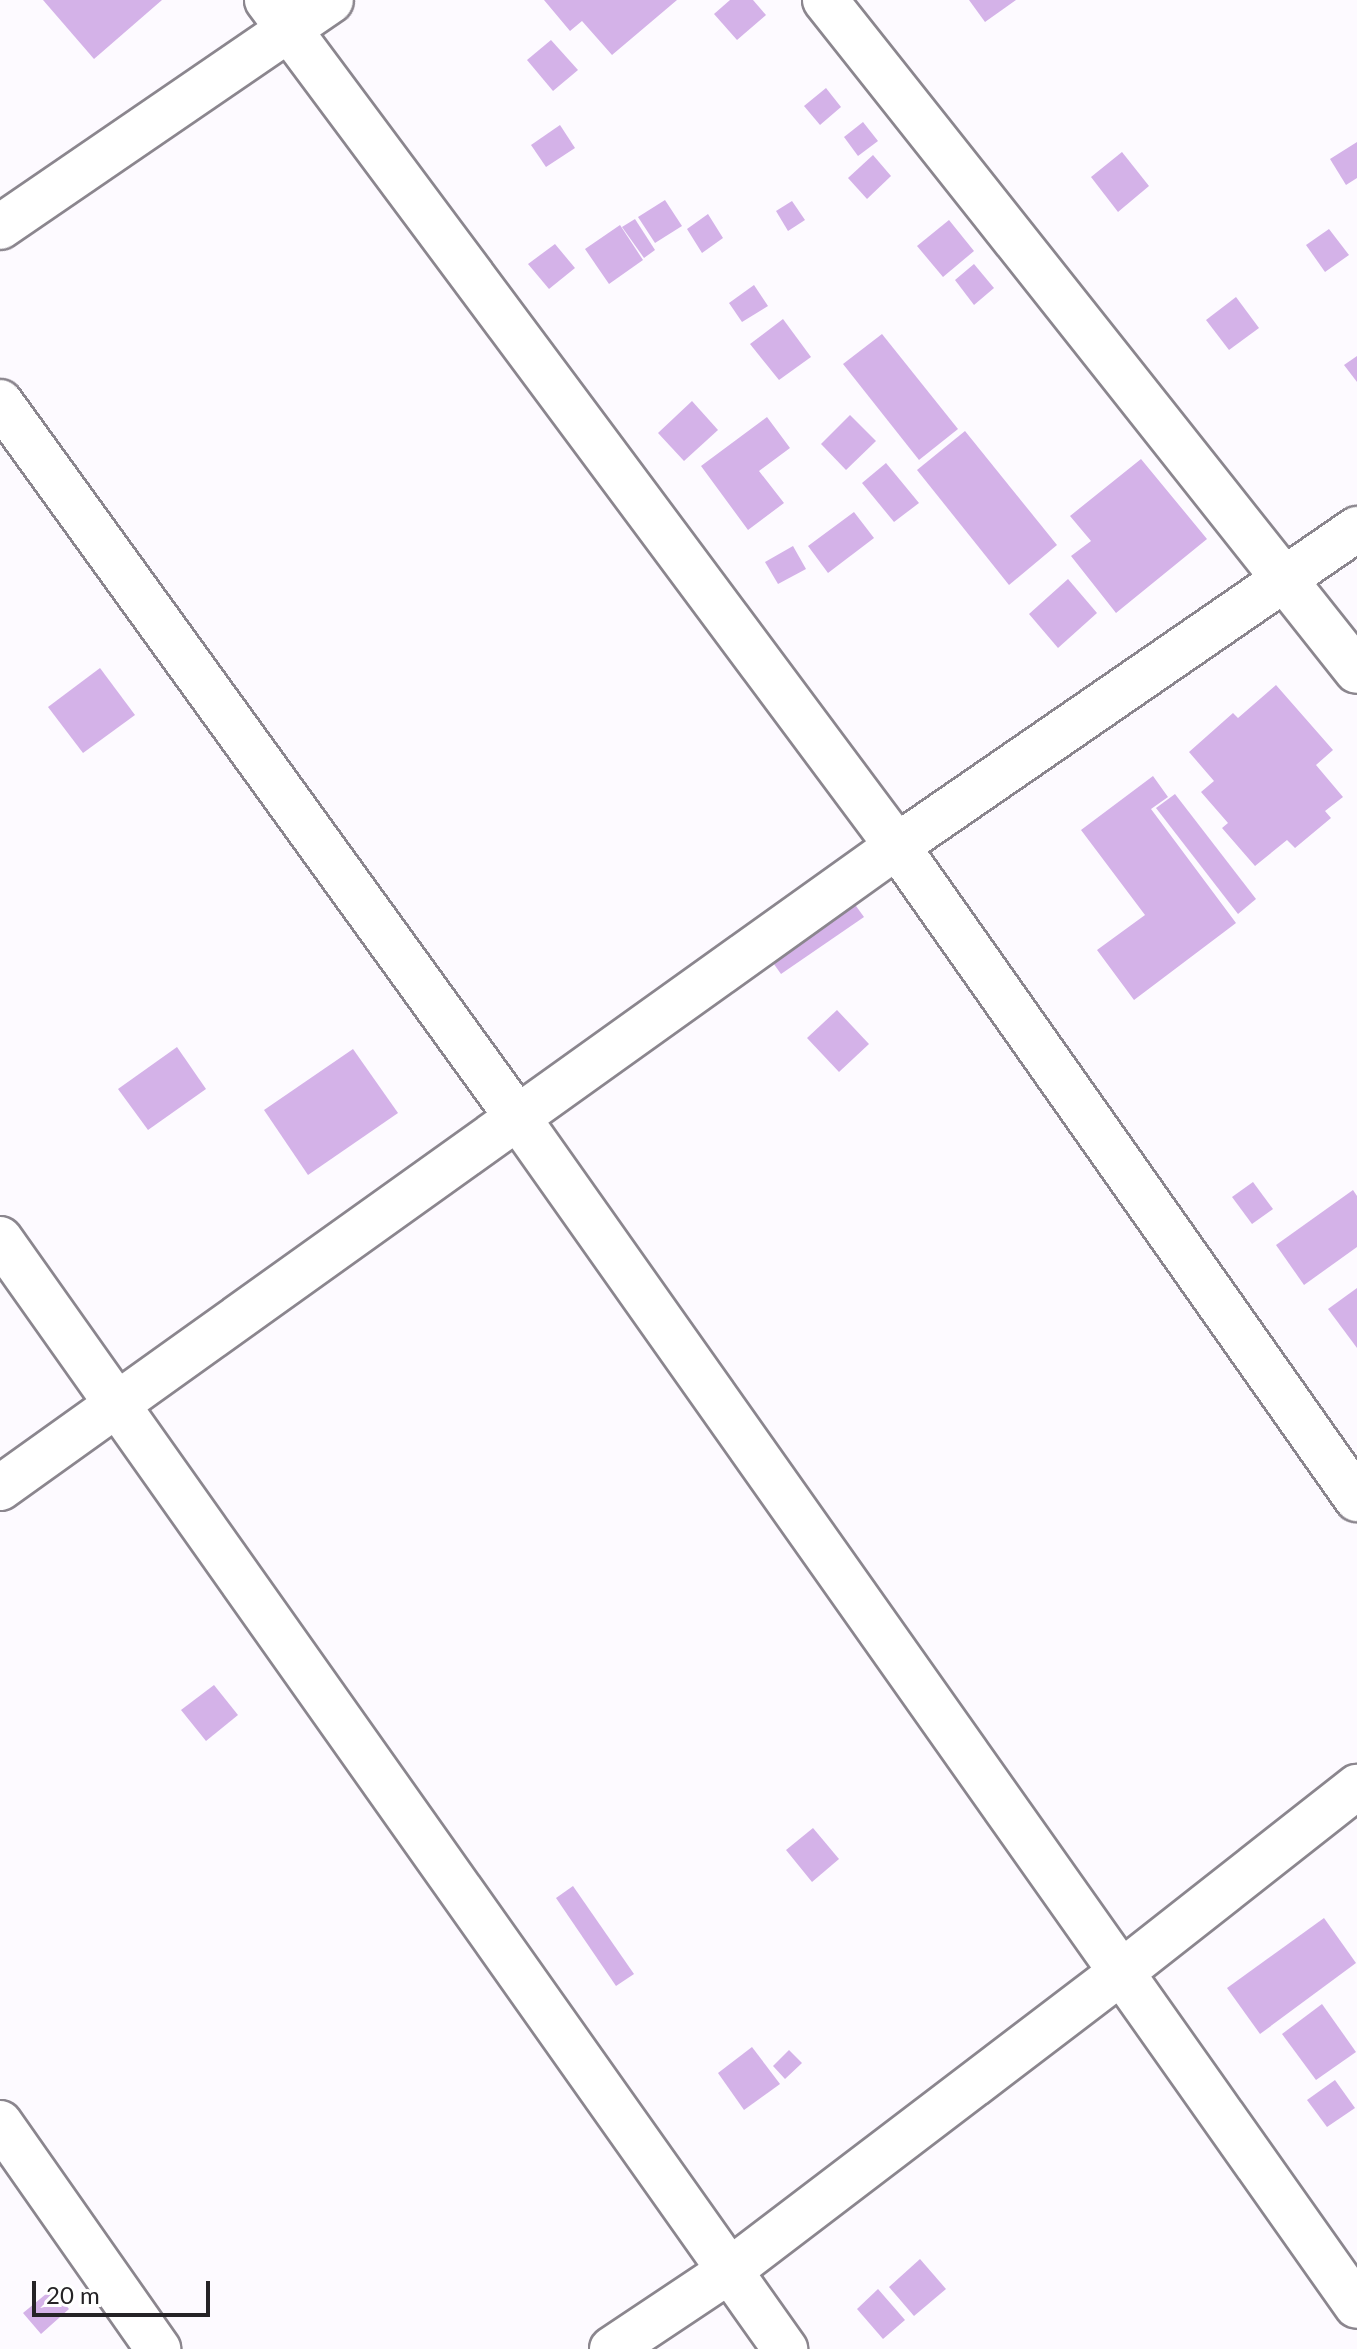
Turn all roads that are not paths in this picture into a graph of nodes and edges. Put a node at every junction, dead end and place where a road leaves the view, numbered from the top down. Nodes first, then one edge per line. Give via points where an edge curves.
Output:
1 (322, 0) edge
2 (331, 0) edge
3 (825, 0) edge
4 (278, 15) edge
5 (0, 227) edge
6 (0, 402) edge
7 (1357, 529) edge
8 (1286, 579) junction
9 (1357, 671) edge
10 (897, 846) junction
11 (518, 1118) junction
12 (0, 1239) edge
13 (119, 1403) junction
14 (0, 1488) edge
15 (1357, 1499) edge
16 (1357, 1787) edge
17 (1123, 1971) junction
18 (0, 2123) edge
19 (729, 2271) junction
20 (1357, 2306) edge
21 (158, 2349) edge
22 (612, 2349) edge
23 (785, 2349) edge

1 - 4 street
2 - 4 street
3 - 8 street
4 - 5 street
4 - 10 street
6 - 11 street
7 - 8 street
8 - 9 street
8 - 10 street
10 - 11 street
10 - 15 street
11 - 13 street
11 - 17 street
12 - 13 street
13 - 14 street
13 - 19 street
16 - 17 street
17 - 19 street
17 - 20 street
18 - 21 street
19 - 22 street
19 - 23 street

